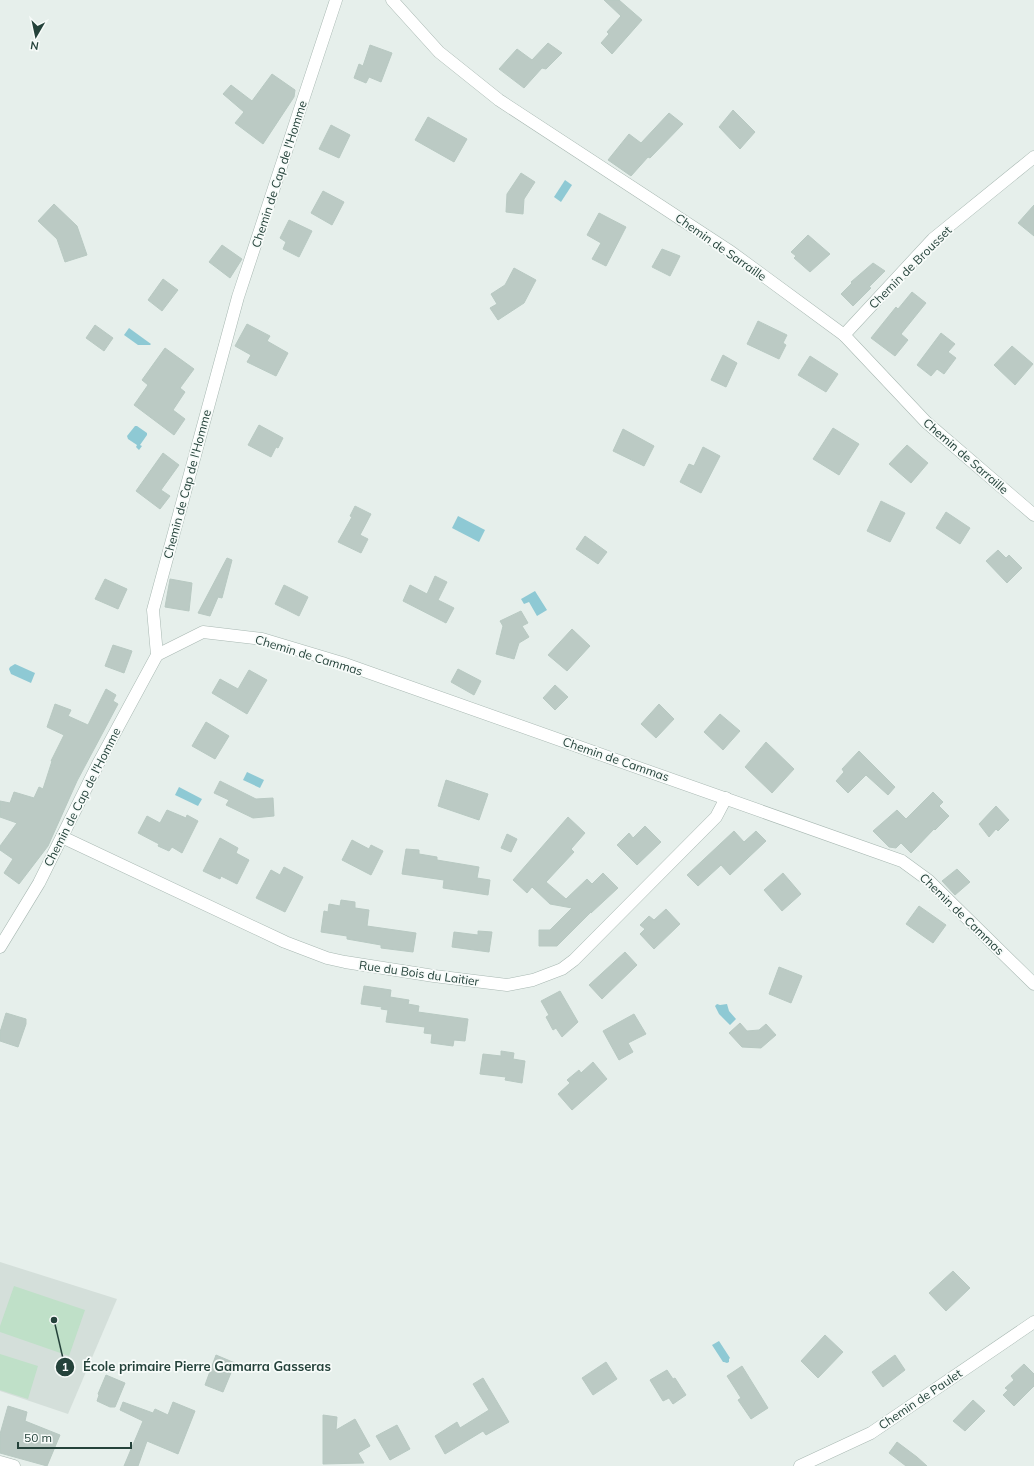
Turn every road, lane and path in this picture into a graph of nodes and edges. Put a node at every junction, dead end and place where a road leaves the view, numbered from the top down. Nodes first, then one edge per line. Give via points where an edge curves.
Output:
1 (336, 0) edge
2 (392, 0) edge
3 (1034, 157) edge
4 (844, 335) junction
5 (1034, 515) edge
6 (157, 655) junction
7 (726, 798) junction
8 (62, 837) junction
9 (0, 947) edge
10 (1034, 984) edge
11 (1034, 1322) edge
12 (0, 1462) edge
13 (14, 1466) edge
14 (800, 1466) edge

1 - 6 street, Chemin de Cap de l'Homme via 238,297 153,610
2 - 4 street, Chemin de Sarraille via 439,52 499,100 731,252
3 - 4 street, Chemin de Brousset via 933,239
4 - 5 street, Chemin de Sarraille via 926,422
6 - 7 street, Chemin de Cammas via 202,632 262,639 342,664
6 - 8 street, Chemin de Cap de l'Homme
7 - 8 street, Rue du Bois du Laitier via 716,817 574,960 562,969 533,980 507,985 327,958 285,942
7 - 10 street, Chemin de Cammas via 902,861 928,880
8 - 9 street, Chemin de Cap de l'Homme via 39,883
11 - 14 street, Chemin de Paulet via 871,1432
12 - 13 street

